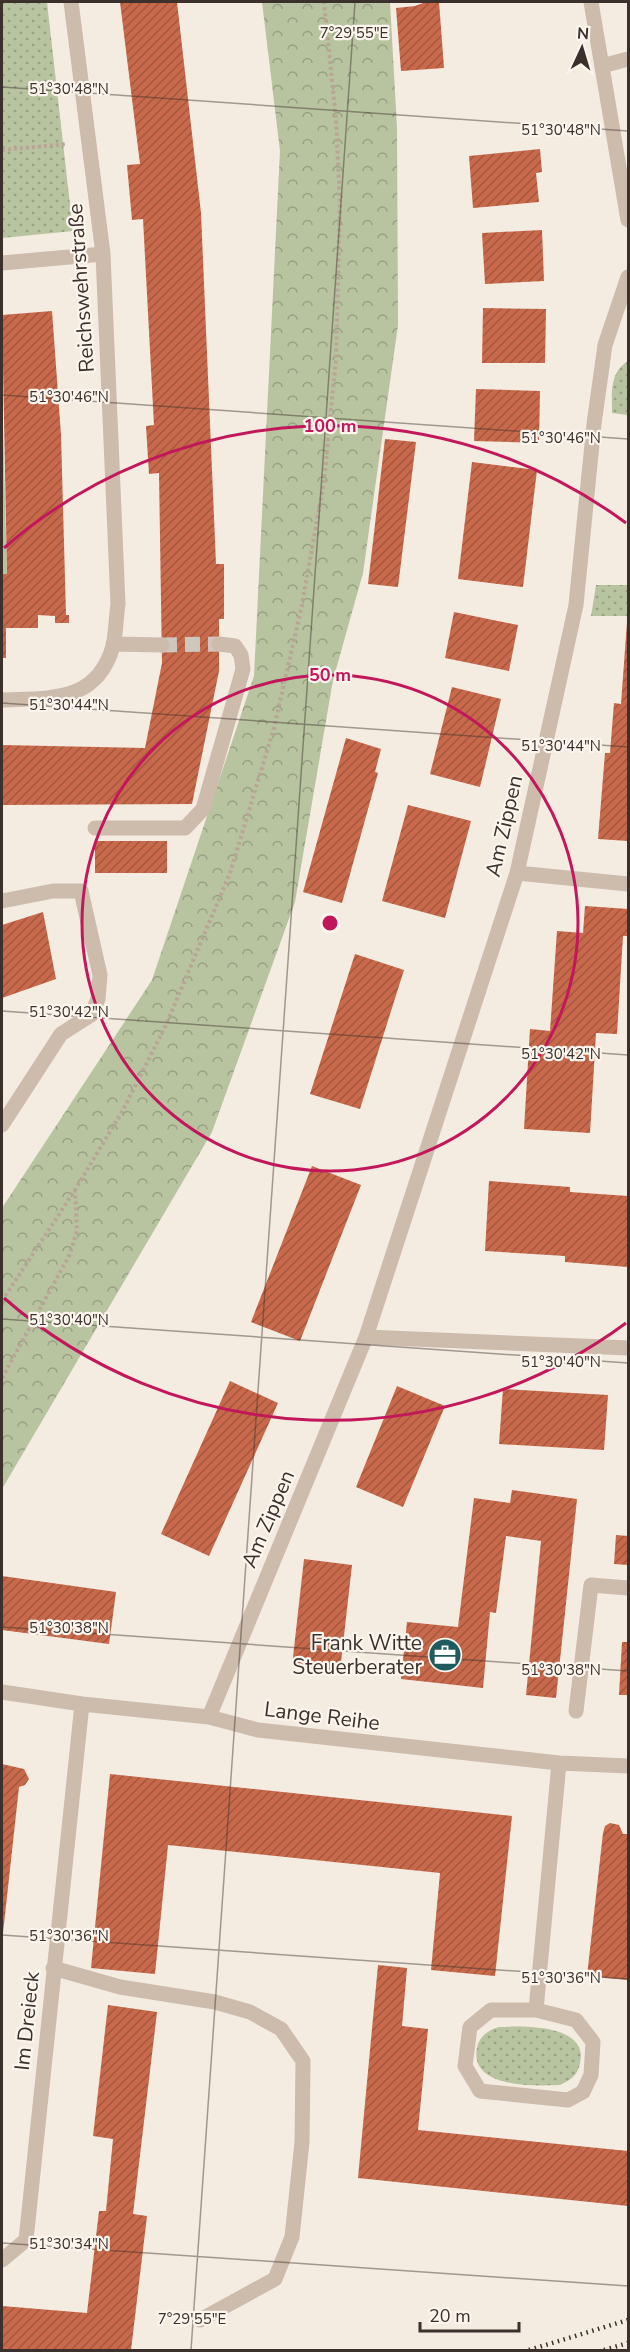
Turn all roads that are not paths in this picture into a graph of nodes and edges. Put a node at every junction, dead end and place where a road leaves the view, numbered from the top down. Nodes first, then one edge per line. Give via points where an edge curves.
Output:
1 (71, 2) edge
2 (591, 2) edge
3 (628, 59) edge
4 (602, 66) junction
5 (628, 220) edge
6 (103, 254) junction
7 (2, 263) edge
8 (628, 277) edge
9 (113, 644) junction
10 (219, 644) tunnel mouth
11 (162, 645) tunnel mouth
12 (2, 700) edge
13 (95, 828) dead end
14 (517, 873) junction
15 (628, 884) edge
16 (2, 901) edge
17 (2, 1125) edge
18 (366, 1337) junction
19 (628, 1348) edge
20 (628, 1588) edge
21 (2, 1692) edge
22 (82, 1704) junction
23 (576, 1711) dead end
24 (208, 1717) junction
25 (559, 1763) junction
26 (628, 1766) edge
27 (53, 1968) junction
28 (536, 2010) junction
29 (2, 2260) edge
30 (200, 2320) dead end

1 - 6 street, Reichswehrstraße
2 - 4 street
3 - 4 street
4 - 5 street
6 - 7 street
6 - 9 street, Reichswehrstraße via 118,604
8 - 14 street, Am Zippen via 605,345 576,605
9 - 11 street
9 - 12 street, Reichswehrstraße via 105,668 88,686 68,696
10 - 13 street via 235,646 243,669 203,809 185,828
14 - 15 street
14 - 18 street, Am Zippen
16 - 17 street via 53,891 81,891 100,975 98,999 91,1016 61,1034
18 - 19 street
18 - 24 street, Am Zippen
20 - 23 street via 591,1585
21 - 22 street, Lange Reihe
22 - 24 street, Lange Reihe
22 - 27 street, Im Dreieck
24 - 25 street, Lange Reihe via 258,1730
25 - 26 street, Lange Reihe
25 - 28 street
27 - 29 street, Im Dreieck via 26,2240
27 - 30 street via 120,1987 215,2002 250,2013 281,2029 303,2061 302,2142 292,2237 275,2279
28 - 28 street via 576,2020 593,2042 591,2075 583,2092 568,2100 480,2091 465,2066 470,2027 491,2010

